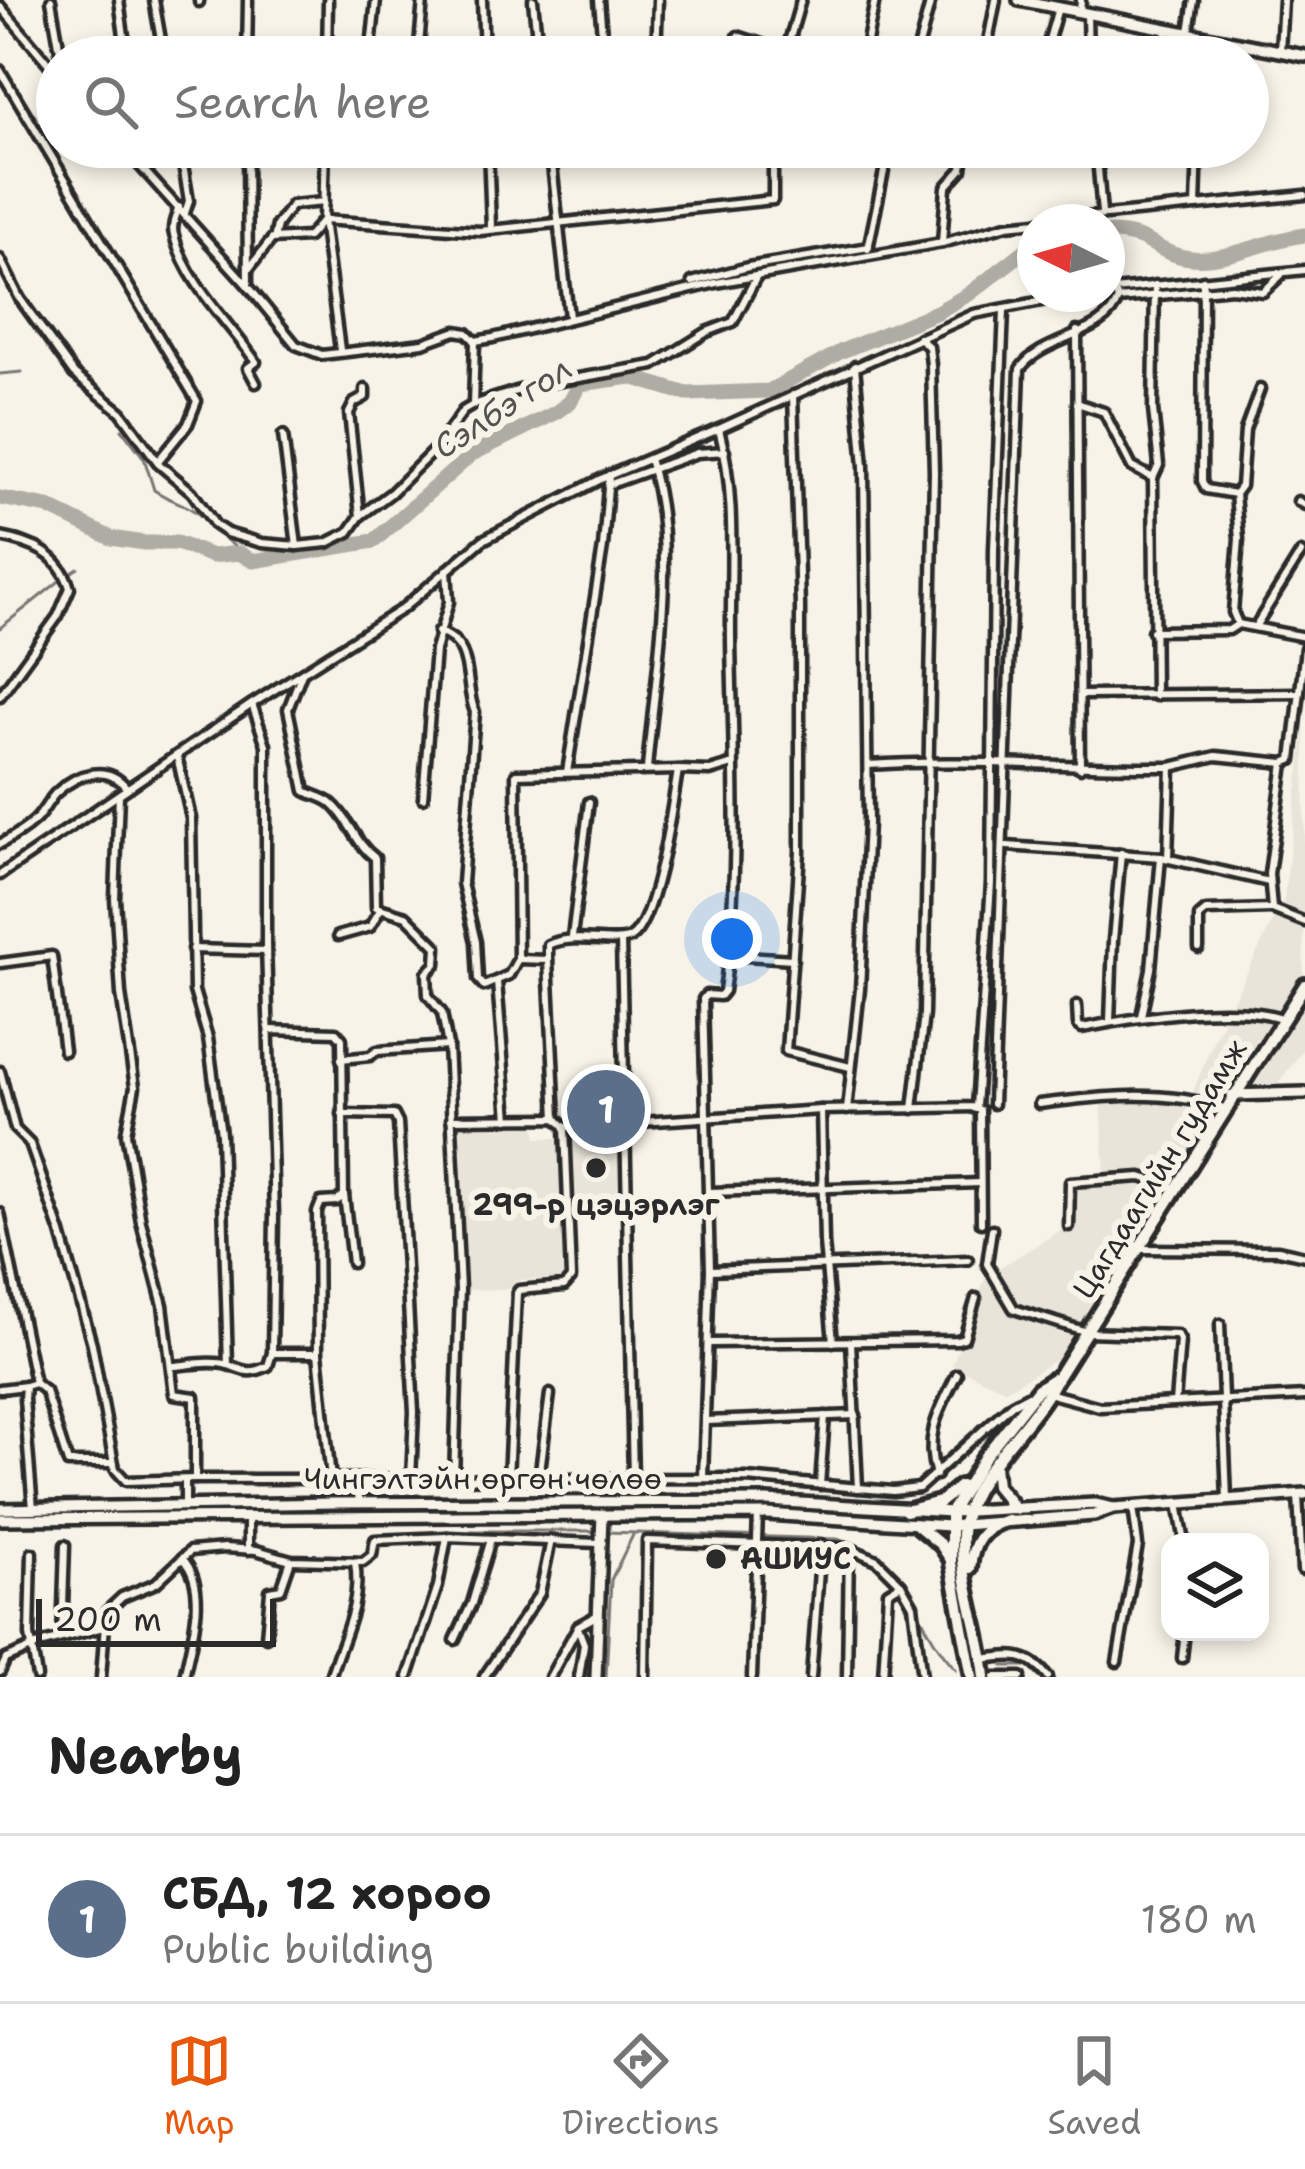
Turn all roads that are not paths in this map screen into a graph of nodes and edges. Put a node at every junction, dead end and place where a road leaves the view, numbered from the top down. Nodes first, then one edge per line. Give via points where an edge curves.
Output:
1 (51, 0) edge
2 (119, 0) edge
3 (154, 0) edge
4 (248, 0) edge
5 (328, 0) edge
6 (376, 0) edge
7 (423, 0) edge
8 (482, 0) edge
9 (533, 0) edge
10 (599, 0) edge
11 (658, 0) edge
12 (801, 0) edge
13 (875, 0) edge
14 (931, 0) edge
15 (996, 0) edge
16 (1019, 0) edge
17 (1194, 0) edge
18 (1283, 0) edge
19 (0, 6) edge
20 (1058, 8) junction
21 (1083, 8) edge
22 (1168, 28) junction
23 (1190, 32) junction
24 (58, 36) edge
25 (125, 36) edge
26 (160, 36) edge
27 (247, 36) edge
28 (327, 36) edge
29 (372, 36) edge
30 (420, 36) edge
31 (483, 36) edge
32 (536, 36) edge
33 (602, 36) edge
34 (657, 36) edge
35 (791, 36) edge
36 (868, 36) edge
37 (922, 36) edge
38 (989, 36) edge
39 (1050, 36) edge
40 (1166, 36) edge
41 (1209, 36) edge
42 (36, 49) edge
43 (1269, 49) edge
44 (1280, 51) junction
45 (1305, 56) edge
46 (0, 70) edge
47 (36, 130) edge
48 (59, 168) edge
49 (143, 168) edge
50 (184, 168) edge
51 (247, 168) edge
52 (324, 168) edge
53 (489, 168) edge
54 (553, 168) edge
55 (773, 168) edge
56 (885, 168) edge
57 (962, 168) edge
58 (1098, 168) edge
59 (1197, 168) edge
60 (1305, 195) edge
61 (323, 202) junction
62 (1101, 204) edge
63 (1196, 206) junction
64 (182, 210) junction
65 (1125, 211) edge
66 (323, 220) junction
67 (560, 220) junction
68 (1017, 224) edge
69 (491, 228) junction
70 (275, 237) junction
71 (941, 243) junction
72 (868, 251) junction
73 (0, 259) edge
74 (248, 270) junction
75 (1305, 270) edge
76 (1283, 273) junction
77 (758, 274) junction
78 (1202, 280) junction
79 (692, 282) dead end
80 (1155, 285) junction
81 (248, 286) junction
82 (1125, 288) edge
83 (1203, 291) junction
84 (1155, 297) junction
85 (1125, 299) edge
86 (1017, 307) edge
87 (1004, 310) junction
88 (1112, 312) edge
89 (569, 316) junction
90 (1077, 331) junction
91 (918, 337) junction
92 (475, 340) junction
93 (340, 350) junction
94 (855, 365) junction
95 (256, 383) dead end
96 (365, 389) dead end
97 (1259, 389) dead end
98 (793, 394) junction
99 (1078, 403) junction
100 (473, 405) junction
101 (719, 429) junction
102 (283, 435) dead end
103 (725, 451) junction
104 (649, 459) junction
105 (158, 461) junction
106 (652, 470) junction
107 (1153, 478) junction
108 (608, 480) junction
109 (1235, 494) junction
110 (360, 516) junction
111 (0, 537) edge
112 (297, 547) junction
113 (1301, 554) dead end
114 (447, 570) junction
115 (1238, 624) junction
116 (1255, 627) junction
117 (1152, 631) junction
118 (438, 632) junction
119 (1305, 638) edge
120 (1305, 648) edge
121 (302, 673) junction
122 (1299, 693) junction
123 (0, 695) edge
124 (1081, 695) junction
125 (1155, 696) junction
126 (252, 704) junction
127 (177, 755) junction
128 (930, 761) junction
129 (735, 763) junction
130 (1284, 763) junction
131 (868, 765) junction
132 (991, 766) junction
133 (1006, 766) junction
134 (1171, 767) junction
135 (1080, 768) junction
136 (647, 769) junction
137 (678, 770) junction
138 (567, 772) junction
139 (127, 788) junction
140 (118, 795) junction
141 (423, 798) dead end
142 (589, 802) dead end
143 (0, 844) edge
144 (1005, 846) junction
145 (1121, 853) junction
146 (1165, 858) junction
147 (0, 875) edge
148 (1270, 882) junction
149 (1272, 909) junction
150 (380, 910) junction
151 (1305, 922) edge
152 (338, 936) dead end
153 (572, 937) junction
154 (621, 941) junction
155 (1199, 948) dead end
156 (192, 950) junction
157 (266, 951) junction
158 (729, 955) junction
159 (518, 959) junction
160 (793, 959) junction
161 (548, 960) junction
162 (0, 963) edge
163 (497, 982) junction
164 (1305, 986) edge
165 (1078, 1005) dead end
166 (1141, 1016) junction
167 (1284, 1019) junction
168 (1110, 1021) junction
169 (270, 1030) junction
170 (448, 1046) junction
171 (64, 1051) dead end
172 (341, 1059) junction
173 (994, 1060) junction
174 (978, 1061) junction
175 (850, 1067) junction
176 (0, 1071) edge
177 (1305, 1093) edge
178 (1232, 1095) junction
179 (993, 1104) dead end
180 (1040, 1104) dead end
181 (973, 1108) junction
182 (1224, 1108) junction
183 (914, 1109) junction
184 (821, 1110) junction
185 (847, 1110) junction
186 (341, 1114) junction
187 (556, 1118) junction
188 (451, 1119) junction
189 (508, 1120) junction
190 (706, 1120) junction
191 (626, 1122) junction
192 (565, 1127) junction
193 (980, 1183) junction
194 (1174, 1187) junction
195 (823, 1190) junction
196 (710, 1192) junction
197 (344, 1195) junction
198 (0, 1213) edge
199 (980, 1223) dead end
200 (1069, 1226) dead end
201 (992, 1228) dead end
202 (1138, 1249) junction
203 (1305, 1256) edge
204 (968, 1261) dead end
205 (352, 1263) dead end
206 (827, 1267) junction
207 (710, 1270) junction
208 (976, 1298) dead end
209 (1220, 1324) dead end
210 (1087, 1332) junction
211 (833, 1342) junction
212 (851, 1342) junction
213 (710, 1343) junction
214 (272, 1353) junction
215 (318, 1353) junction
216 (228, 1365) junction
217 (173, 1366) junction
218 (957, 1374) dead end
219 (35, 1383) junction
220 (25, 1386) junction
221 (0, 1389) edge
222 (1042, 1392) junction
223 (550, 1394) dead end
224 (1305, 1396) edge
225 (1222, 1400) junction
226 (1175, 1402) junction
227 (856, 1415) junction
228 (825, 1416) junction
229 (706, 1421) junction
230 (990, 1460) junction
231 (114, 1463) junction
232 (936, 1475) junction
233 (454, 1478) junction
234 (508, 1478) junction
235 (539, 1478) junction
236 (633, 1478) junction
237 (703, 1478) junction
238 (195, 1479) junction
239 (354, 1479) junction
240 (411, 1479) junction
241 (426, 1479) junction
242 (185, 1480) junction
243 (332, 1480) junction
244 (768, 1481) junction
245 (815, 1485) junction
246 (858, 1489) junction
247 (1301, 1494) edge
248 (1227, 1499) junction
249 (767, 1501) junction
250 (810, 1502) junction
251 (1178, 1502) junction
252 (360, 1503) junction
253 (425, 1504) junction
254 (185, 1507) junction
255 (1133, 1507) junction
256 (0, 1509) edge
257 (33, 1509) junction
258 (248, 1510) junction
259 (906, 1511) junction
260 (602, 1514) junction
261 (1011, 1514) junction
262 (0, 1519) edge
263 (957, 1519) junction
264 (758, 1520) junction
265 (918, 1526) junction
266 (1183, 1533) edge
267 (601, 1534) junction
268 (447, 1537) junction
269 (491, 1538) junction
270 (551, 1540) junction
271 (758, 1542) junction
272 (821, 1544) junction
273 (65, 1545) dead end
274 (850, 1548) junction
275 (248, 1550) junction
276 (32, 1553) dead end
277 (182, 1558) junction
278 (291, 1560) junction
279 (355, 1562) junction
280 (951, 1562) junction
281 (1302, 1570) dead end
282 (968, 1583) junction
283 (901, 1584) junction
284 (598, 1616) junction
285 (578, 1626) junction
286 (103, 1627) junction
287 (266, 1637) dead end
288 (62, 1638) junction
289 (455, 1640) dead end
290 (1184, 1641) edge
291 (34, 1647) junction
292 (1183, 1658) dead end
293 (983, 1659) junction
294 (1117, 1662) dead end
295 (0, 1672) edge
296 (37, 1677) edge
297 (101, 1677) edge
298 (184, 1677) edge
299 (330, 1677) edge
300 (408, 1677) edge
301 (484, 1677) edge
302 (550, 1677) edge
303 (579, 1677) edge
304 (596, 1677) edge
305 (645, 1677) edge
306 (752, 1677) edge
307 (811, 1677) edge
308 (847, 1677) edge
309 (884, 1677) edge
310 (922, 1677) edge
311 (972, 1677) edge
312 (985, 1677) edge
313 (994, 1677) edge
314 (1021, 1677) edge
315 (1048, 1677) edge

1 - 24 street
2 - 25 street
3 - 26 street
4 - 27 street
5 - 28 street
6 - 29 street
7 - 30 street
8 - 31 street
9 - 32 street
10 - 33 street
11 - 34 street
12 - 35 street
13 - 36 street
14 - 37 street
15 - 38 street
16 - 20 main road
17 - 23 street
18 - 44 street
19 - 42 street
20 - 21 main road
20 - 39 street
21 - 22 main road
22 - 23 main road
22 - 40 street
23 - 41 main road
43 - 44 main road
44 - 45 main road
46 - 47 street
48 - 105 street via 197,400
49 - 64 street
50 - 64 street via 189,201
51 - 74 street
52 - 61 street
53 - 69 street
54 - 67 street
55 - 67 street via 773,200
56 - 72 street
57 - 71 street via 946,187
58 - 62 street
59 - 63 street
60 - 63 street
61 - 66 street
61 - 70 street via 292,205
63 - 65 street
64 - 81 street
64 - 95 street via 173,234 211,305 256,362 248,368
66 - 69 street
66 - 70 street via 304,238
66 - 93 street
67 - 69 street
67 - 89 street
68 - 71 street
70 - 74 street
71 - 72 street
72 - 77 street
72 - 79 street
73 - 105 street via 74,374 121,412
74 - 81 street
75 - 76 street
76 - 78 street
76 - 83 street via 1262,292
77 - 89 street
77 - 100 street via 733,322 661,362
78 - 80 street
78 - 83 street
80 - 82 street
80 - 84 street
81 - 93 street via 296,345 322,355
83 - 84 street
83 - 109 street via 1202,481
84 - 85 street
84 - 107 street
86 - 87 street
87 - 91 street
87 - 132 street
88 - 90 street
89 - 92 street
90 - 99 street
90 - 133 street via 1027,359 1018,378
91 - 94 street
91 - 128 street via 929,347 933,389
92 - 93 street via 462,331
92 - 100 street
94 - 98 street
94 - 131 street
96 - 110 street via 349,413
97 - 109 street
98 - 101 street
98 - 160 street via 800,852
99 - 107 street via 1104,412 1132,467
99 - 124 street
100 - 110 street
101 - 103 street
101 - 104 street
102 - 112 street
103 - 106 street
103 - 129 street
104 - 106 street
104 - 108 street
105 - 112 street via 227,533
106 - 108 street
106 - 136 street via 663,532
107 - 117 street
108 - 114 street via 495,532
108 - 138 street
109 - 115 street
110 - 112 street via 342,537
111 - 123 street via 53,556 70,588
113 - 116 street
114 - 118 street
114 - 121 street
115 - 116 street
115 - 117 street
116 - 119 street
117 - 125 street
118 - 141 street
118 - 163 street via 467,665 476,721 462,883 478,979
120 - 122 street
121 - 126 street
121 - 150 street via 288,709 304,790 335,807 375,858
122 - 125 street
122 - 130 street via 1292,760
124 - 125 street
124 - 135 street
126 - 127 street
126 - 157 street via 266,745
127 - 139 street
127 - 156 street via 191,818
128 - 131 street
128 - 132 street
128 - 183 street via 925,1014
129 - 137 street
129 - 158 street
130 - 134 street via 1216,756
130 - 148 street
131 - 175 street
132 - 133 street
132 - 174 street
133 - 135 street
133 - 144 street
134 - 135 street
134 - 146 street
136 - 137 street
136 - 138 street
137 - 154 street via 652,897 636,934
138 - 159 street via 516,774
139 - 140 street
139 - 143 street via 111,773 79,779
140 - 147 street
140 - 217 street via 121,994 135,1088 126,1132
142 - 153 street
144 - 145 street
144 - 173 street
145 - 146 street
145 - 168 street
146 - 148 street
146 - 166 street
148 - 149 street
149 - 151 street
149 - 155 street via 1206,911
150 - 152 street via 370,927
150 - 170 street via 410,918 437,947 428,995 442,1013
153 - 154 street
153 - 161 street via 548,945
154 - 191 street
156 - 157 street
156 - 216 street via 220,1122
157 - 169 street
158 - 160 street
158 - 190 street via 723,995 703,996
159 - 161 street
159 - 163 street
160 - 175 street via 787,1051
161 - 187 street
162 - 171 street via 52,956
163 - 189 street
164 - 167 main road, Цагдаагийн гудамж
165 - 168 street via 1079,1028
166 - 167 street via 1261,1012
166 - 168 street
167 - 178 main road, Цагдаагийн гудамж
169 - 172 street via 338,1033
169 - 214 street
170 - 172 street
170 - 188 street
172 - 186 street
173 - 174 street
173 - 179 street
174 - 181 street
175 - 185 street
176 - 231 street via 15,1130 30,1144 61,1233
177 - 178 main road
178 - 182 main road, Цагдаагийн гудамж
180 - 182 street via 1108,1094
181 - 183 street
181 - 193 street via 980,1110
182 - 194 main road, Цагдаагийн гудамж
183 - 185 street
184 - 185 street
184 - 190 street
184 - 195 street
186 - 197 street
186 - 240 street via 391,1114 398,1123
187 - 189 street
187 - 192 street
188 - 189 street
188 - 233 street via 460,1288
190 - 191 street
190 - 196 street
191 - 192 street
191 - 236 street
192 - 234 street via 571,1278 517,1293
193 - 195 street
193 - 199 street
194 - 200 street via 1141,1177 1070,1182
194 - 202 main road, Цагдаагийн гудамж
195 - 196 street
195 - 206 street
196 - 207 street
197 - 205 street
197 - 215 street via 316,1212
198 - 219 street
201 - 210 street via 987,1264 1014,1309
202 - 203 street
202 - 210 main road, Цагдаагийн гудамж
204 - 206 street
206 - 207 street
206 - 211 street
207 - 213 street
208 - 212 street via 964,1338
209 - 225 street
210 - 222 main road, Цагдаагийн гудамж
210 - 226 street via 1177,1335
211 - 212 street
211 - 213 street
212 - 227 street
213 - 229 street
214 - 215 street
214 - 216 street via 266,1369
215 - 243 street
216 - 217 street
217 - 238 street via 174,1394 195,1397
218 - 232 street via 931,1430
219 - 220 street
219 - 231 street via 45,1391 68,1462
220 - 221 street
220 - 257 street
222 - 226 street via 1100,1407
222 - 230 main road, Цагдаагийн гудамж
222 - 232 street via 1012,1404
223 - 235 street
224 - 225 street
225 - 226 street
225 - 248 street
227 - 228 street
227 - 246 street
228 - 229 street
228 - 245 street
229 - 237 street
230 - 259 main road via 955,1493
230 - 261 main road
230 - 263 main road, Цагдаагийн гудамж
231 - 242 street via 126,1481
232 - 246 street via 919,1487
233 - 234 street
233 - 241 street
234 - 235 street
235 - 236 street
236 - 237 street
237 - 244 street
238 - 242 street
238 - 243 street
239 - 240 street
239 - 243 street
239 - 252 street
240 - 241 street
241 - 253 street
242 - 254 street
244 - 245 street
244 - 249 street
245 - 246 street
245 - 250 street
247 - 248 main road
247 - 281 street
248 - 251 main road
249 - 250 main road, Чингэлтэйн өргөн чөлөө
249 - 253 main road, Чингэлтэйн өргөн чөлөө
250 - 259 main road, Чингэлтэйн өргөн чөлөө
251 - 255 main road
251 - 266 street
252 - 253 main road, Чингэлтэйн өргөн чөлөө
252 - 258 main road, Чингэлтэйн өргөн чөлөө
254 - 257 main road, Чингэлтэйн өргөн чөлөө
254 - 258 main road, Чингэлтэйн өргөн чөлөө
255 - 261 main road
255 - 294 street via 1138,1545
256 - 257 main road, Чингэлтэйн өргөн чөлөө
258 - 260 main road, Чингэлтэйн өргөн чөлөө
258 - 262 main road, Чингэлтэйн өргөн чөлөө
258 - 275 street
259 - 263 main road, Чингэлтэйн өргөн чөлөө
260 - 264 main road, Чингэлтэйн өргөн чөлөө
260 - 267 main road
261 - 263 main road
261 - 282 main road via 975,1543
263 - 265 main road, Чингэлтэйн өргөн чөлөө
263 - 280 main road
263 - 282 main road
264 - 265 main road, Чингэлтэйн өргөн чөлөө
264 - 271 street
265 - 280 main road
267 - 270 street
267 - 284 main road
268 - 269 street
268 - 279 street via 375,1540 372,1555
268 - 300 street
269 - 270 street
269 - 289 street
270 - 301 street via 540,1593
271 - 272 street
271 - 305 street via 647,1541
271 - 306 street
272 - 274 street
272 - 307 street
273 - 288 street
274 - 283 street
274 - 308 street
275 - 277 street
275 - 278 street
276 - 291 street
277 - 286 street via 157,1583 122,1597
277 - 298 street via 196,1586
278 - 279 street
278 - 287 street via 281,1589 271,1591
279 - 299 street via 357,1607
280 - 311 main road
282 - 293 main road
283 - 309 street via 888,1592
283 - 310 street via 913,1605
284 - 285 street
284 - 304 main road
285 - 302 street
285 - 303 street
286 - 288 street
286 - 297 street
288 - 291 street
290 - 292 street
291 - 295 street via 6,1659
291 - 296 street
293 - 312 main road
293 - 315 street via 1017,1654
313 - 314 street

